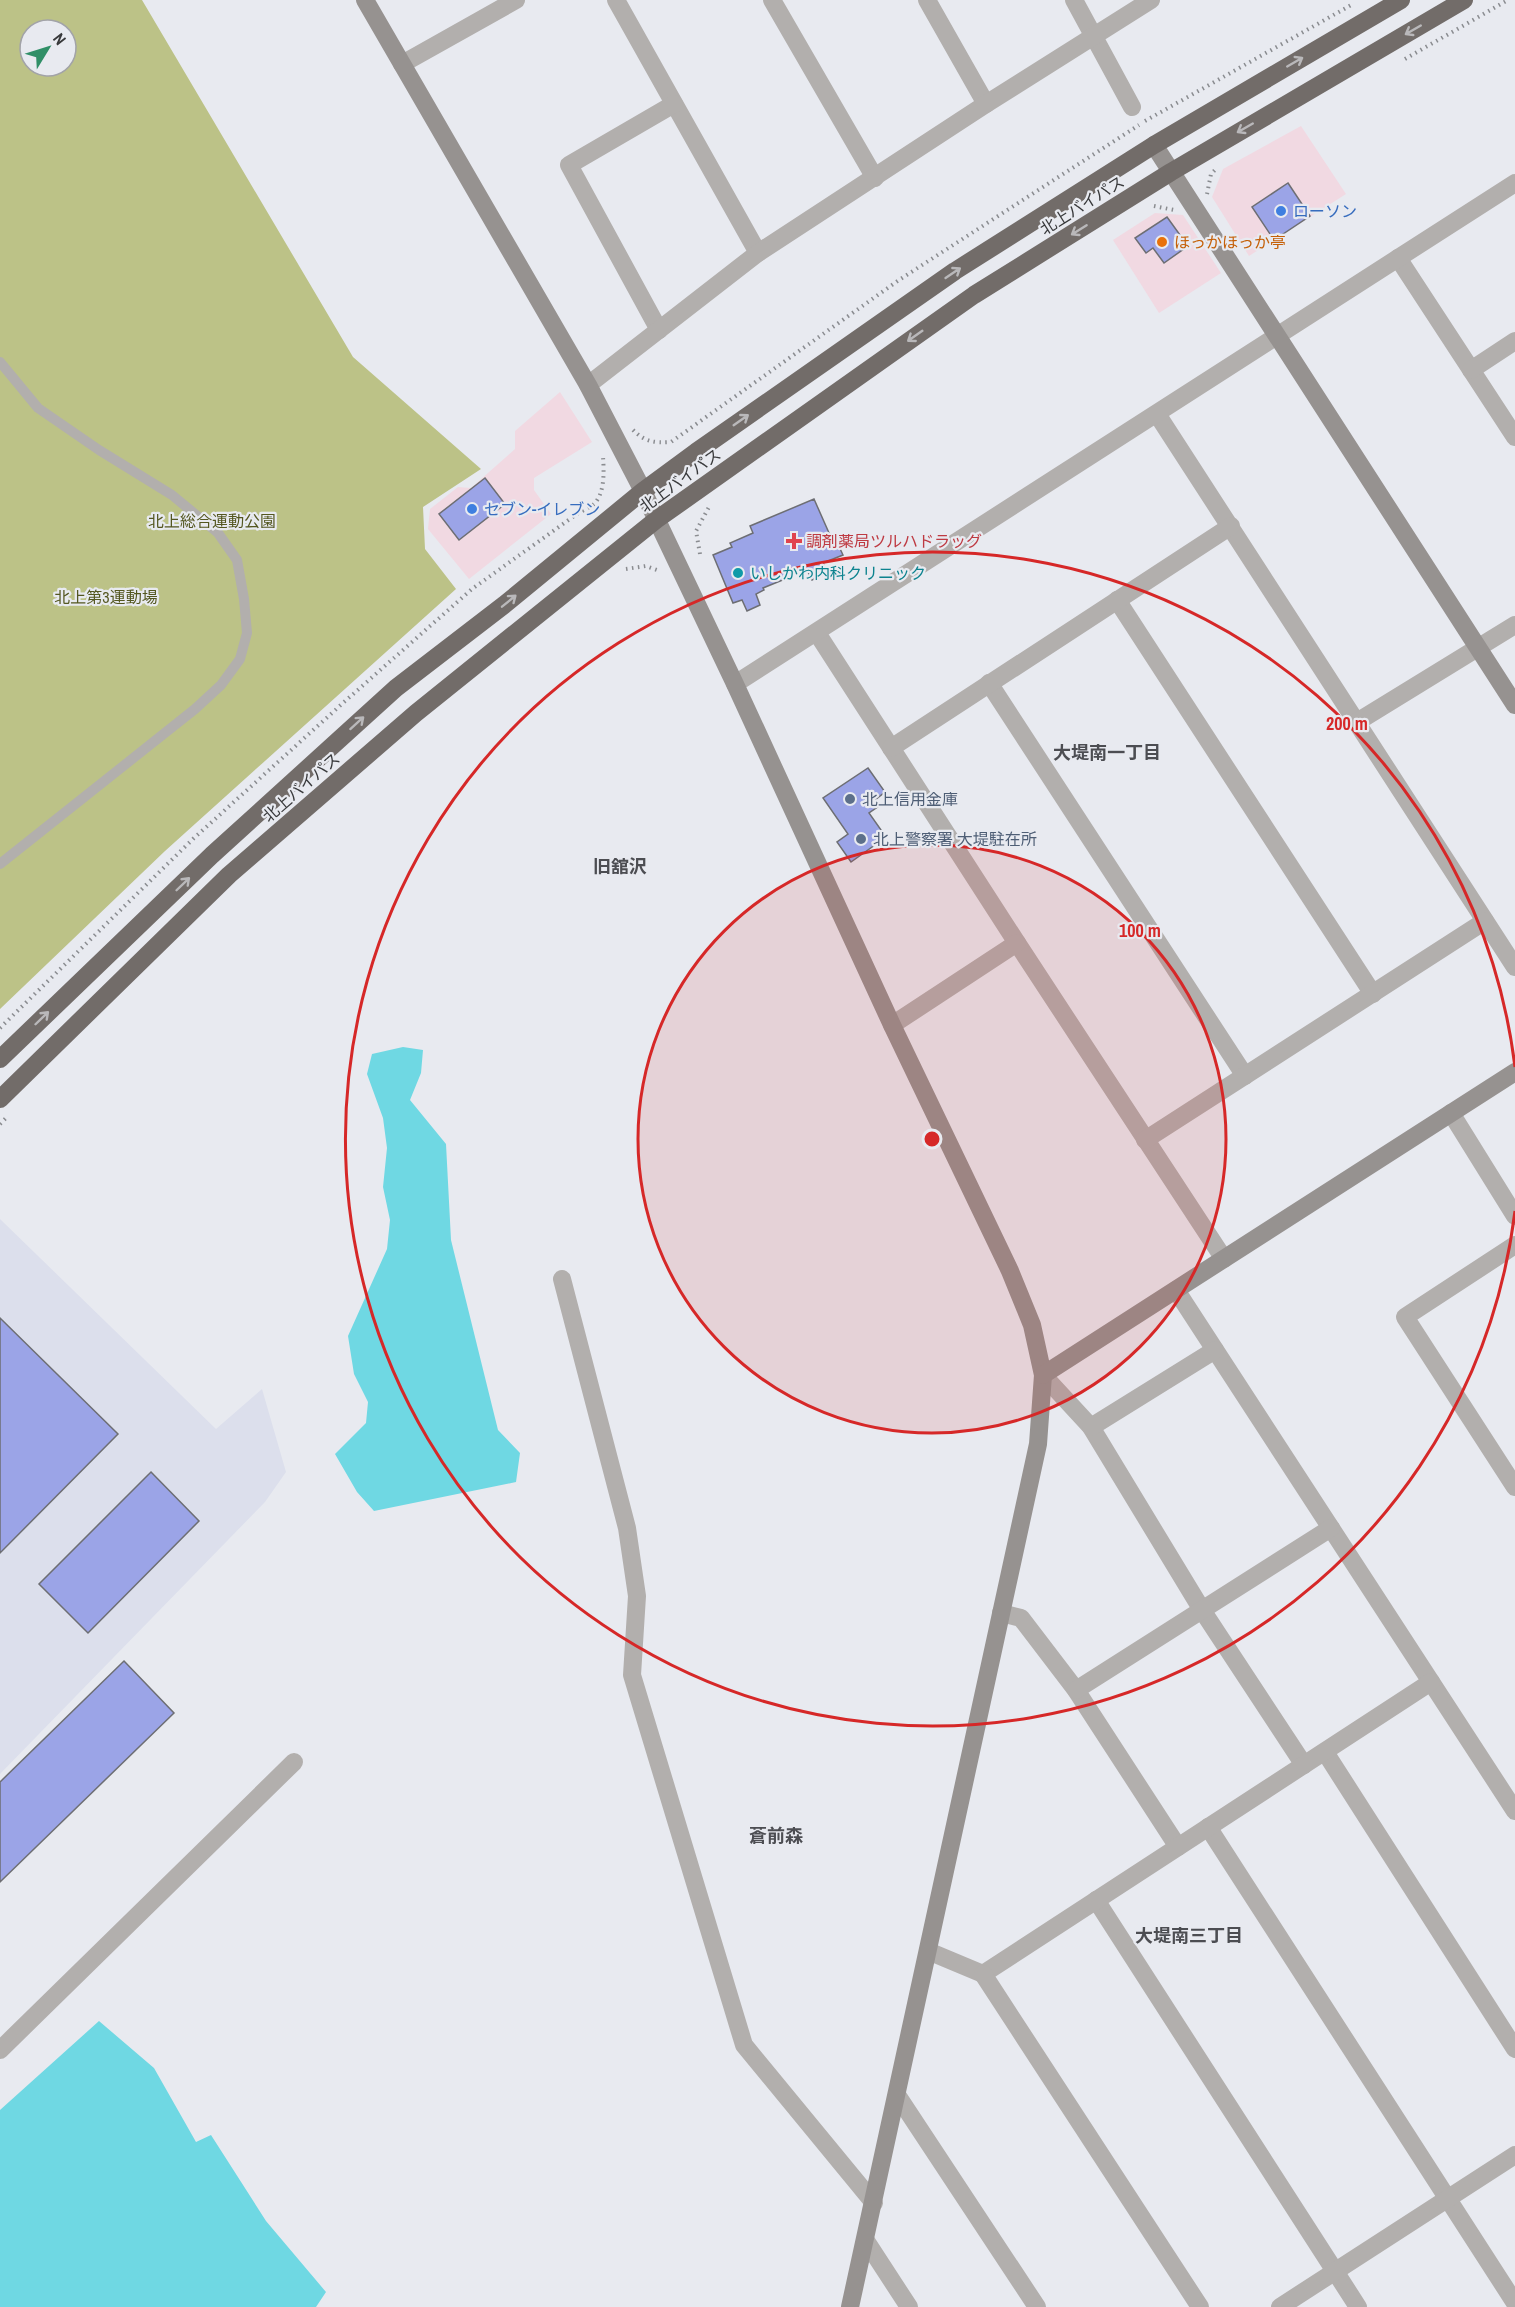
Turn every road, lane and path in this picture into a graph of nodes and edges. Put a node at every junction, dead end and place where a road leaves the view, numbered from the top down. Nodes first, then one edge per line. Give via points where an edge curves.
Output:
1 (365, 0) edge
2 (516, 0) edge
3 (616, 0) edge
4 (772, 0) edge
5 (927, 0) edge
6 (1074, 0) edge
7 (1151, 0) edge
8 (1401, 0) edge
9 (1464, 0) edge
10 (1508, 0) edge
11 (1095, 36) junction
12 (1397, 63) dead end
13 (402, 64) junction
14 (674, 104) junction
15 (986, 105) junction
16 (1132, 106) dead end
17 (1154, 145) junction
18 (1224, 161) dead end
19 (1171, 172) junction
20 (875, 178) junction
21 (1515, 183) edge
22 (1190, 201) junction
23 (1147, 210) dead end
24 (759, 254) junction
25 (1398, 258) junction
26 (659, 330) junction
27 (1276, 335) junction
28 (1515, 341) edge
29 (0, 362) edge
30 (1471, 370) junction
31 (588, 385) junction
32 (1157, 414) junction
33 (1515, 437) edge
34 (643, 491) junction
35 (713, 501) dead end
36 (656, 520) junction
37 (1231, 526) junction
38 (700, 554) dead end
39 (660, 571) dead end
40 (621, 572) dead end
41 (1117, 600) junction
42 (1515, 625) edge
43 (817, 633) junction
44 (1478, 648) junction
45 (989, 683) junction
46 (735, 684) junction
47 (1515, 705) edge
48 (1357, 722) junction
49 (891, 748) junction
50 (0, 864) edge
51 (1485, 921) junction
52 (1017, 943) junction
53 (1515, 967) edge
54 (1373, 994) junction
55 (892, 1025) junction
56 (0, 1059) edge
57 (1515, 1072) edge
58 (1245, 1076) junction
59 (7, 1104) edge
60 (1451, 1113) junction
61 (0, 1124) edge
62 (1145, 1140) junction
63 (1515, 1216) edge
64 (1515, 1245) edge
65 (1224, 1259) junction
66 (562, 1279) dead end
67 (1176, 1290) junction
68 (1215, 1350) junction
69 (1043, 1376) junction
70 (1091, 1427) junction
71 (1515, 1487) edge
72 (1331, 1528) junction
73 (1202, 1610) junction
74 (1001, 1613) junction
75 (1431, 1682) junction
76 (1076, 1690) junction
77 (1325, 1752) junction
78 (294, 1762) dead end
79 (1304, 1765) junction
80 (1515, 1811) edge
81 (1208, 1827) junction
82 (1178, 1847) junction
83 (1096, 1900) junction
84 (928, 1951) junction
85 (983, 1974) junction
86 (1515, 2049) edge
87 (0, 2050) edge
88 (897, 2095) junction
89 (1515, 2155) edge
90 (1448, 2199) junction
91 (874, 2203) junction
92 (866, 2241) junction
93 (1335, 2271) junction
94 (1515, 2303) edge
95 (850, 2307) edge
96 (909, 2307) edge
97 (1037, 2307) edge
98 (1200, 2307) edge
99 (1280, 2307) edge
100 (1358, 2307) edge

1 - 13 street
2 - 13 street
3 - 14 street
4 - 20 street
5 - 15 street
6 - 11 street
7 - 11 street
17 -> 8 highway, 北上バイパス
9 -> 19 highway, 北上バイパス
10 - 12 path
11 - 15 street
11 - 16 street
13 - 31 street
14 - 24 street
14 - 26 street via 569,165
15 - 20 street
17 - 19 street
34 -> 17 highway, 北上バイパス via 955,271
18 - 22 path via 1211,174 1207,195
19 - 22 street
19 -> 36 highway, 北上バイパス via 974,295
20 - 24 street
21 - 25 street
22 - 23 path via 1173,211 1155,204
22 - 27 street
24 - 26 street
25 - 27 street
25 - 30 street
26 - 31 street
27 - 32 street
27 - 44 street
28 - 30 street
29 - 50 lane via 38,408 172,495 218,532 237,560 247,633 240,659 221,685
30 - 33 street
31 - 34 street
32 - 37 street
32 - 43 street
34 - 36 street
56 -> 34 highway, 北上バイパス via 212,855 396,688
35 - 38 path via 696,531
36 - 46 street
36 - 59 highway, 北上バイパス via 416,713 229,875
37 - 41 street
37 - 48 street
39 - 40 path via 646,566
41 - 45 street
41 - 54 street
42 - 44 street
43 - 46 street
43 - 49 street
44 - 47 street
44 - 48 street
45 - 49 street
45 - 58 street
46 - 55 street
48 - 51 street
49 - 52 street
51 - 53 street
51 - 54 street
52 - 55 street
52 - 62 street
54 - 58 street
55 - 69 street via 1010,1270 1032,1325
57 - 60 street
58 - 62 street
59 - 61 path
60 - 63 street
60 - 65 street
62 - 65 street
64 - 71 street via 1405,1317
65 - 67 street
66 - 91 street via 627,1528 637,1596 632,1675 744,2045
67 - 68 street
67 - 69 street
68 - 70 street
68 - 72 street
69 - 70 street
69 - 74 street via 1038,1444
70 - 73 street
72 - 73 street
72 - 75 street
73 - 76 street
73 - 79 street
74 - 76 street via 1022,1618
74 - 84 street
75 - 77 street
75 - 80 street
76 - 82 street
77 - 79 street
77 - 86 street
78 - 87 street
79 - 81 street
81 - 82 street
81 - 90 street
82 - 83 street
83 - 85 street
83 - 93 street
84 - 85 street
84 - 88 street
85 - 98 street
88 - 91 street
88 - 97 street
89 - 90 street
90 - 93 street
90 - 94 street
91 - 92 street
92 - 95 street
92 - 96 street
93 - 99 street
93 - 100 street

